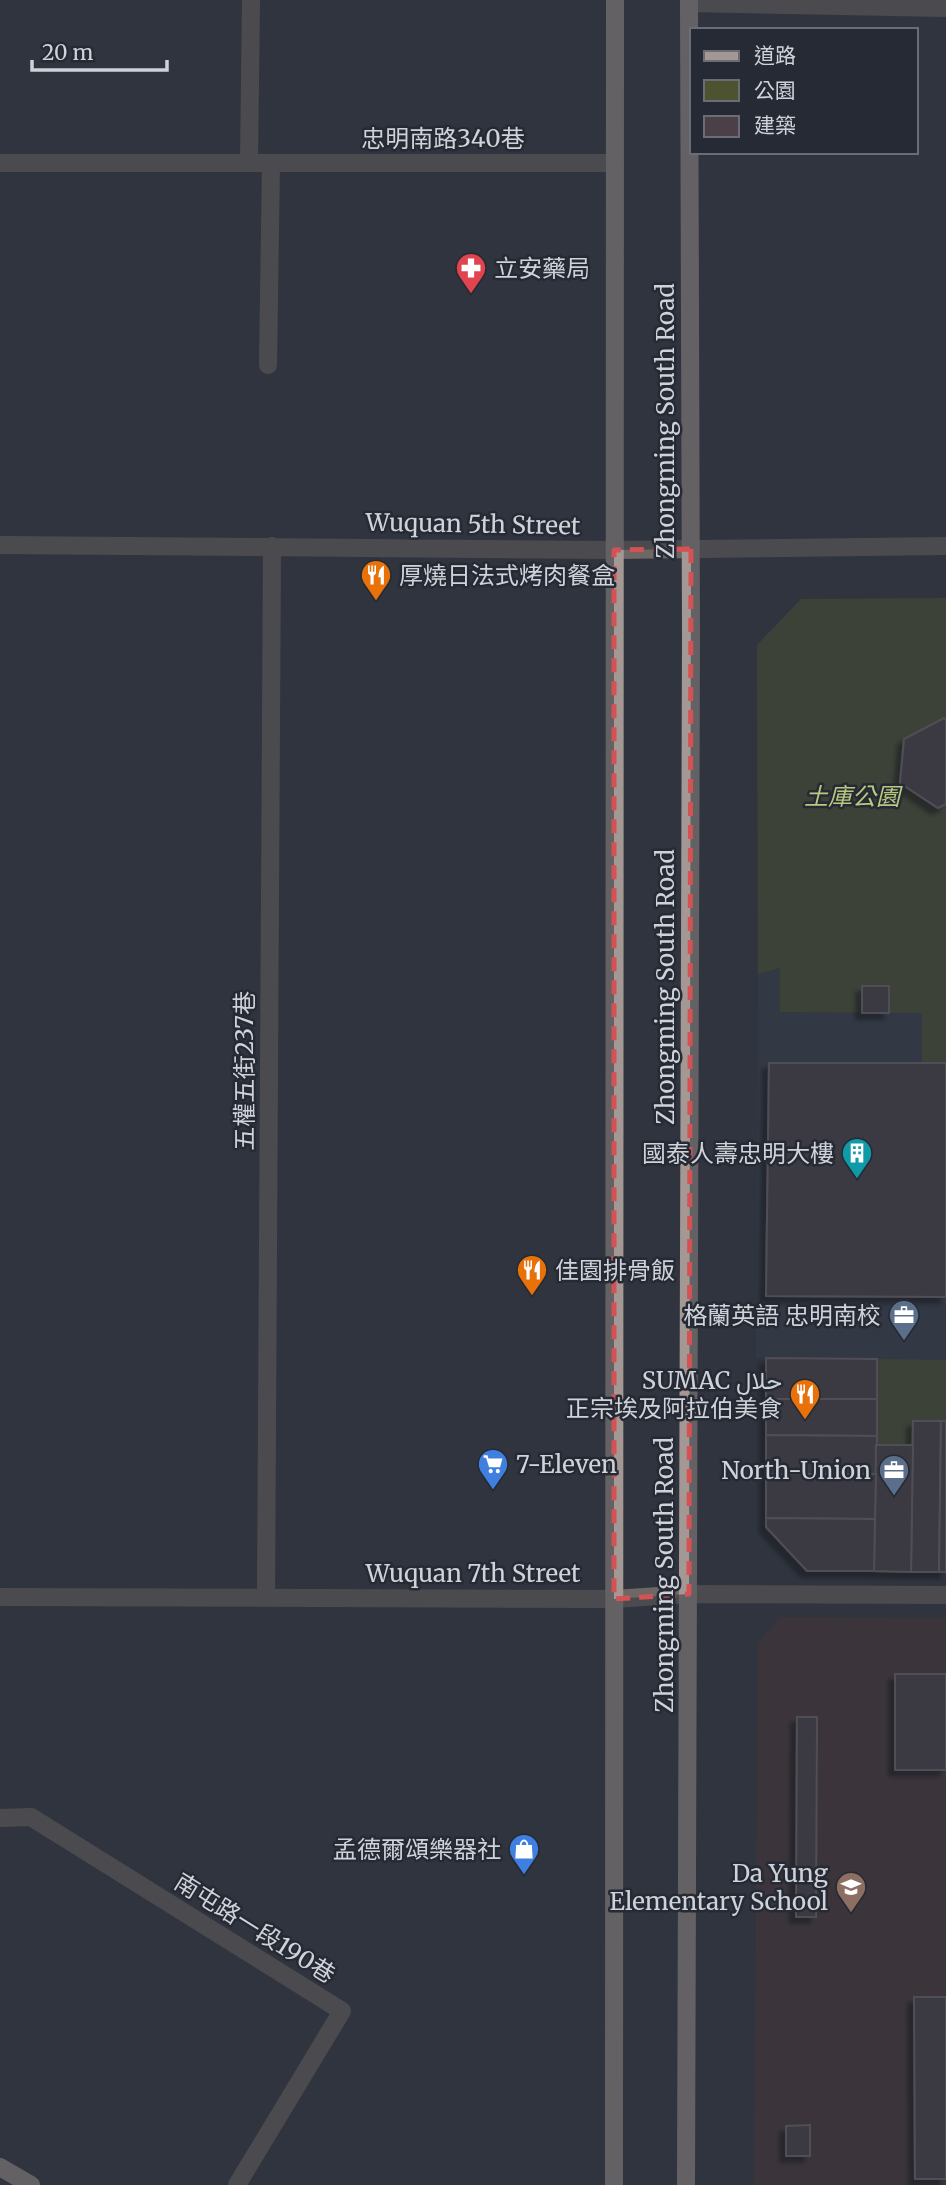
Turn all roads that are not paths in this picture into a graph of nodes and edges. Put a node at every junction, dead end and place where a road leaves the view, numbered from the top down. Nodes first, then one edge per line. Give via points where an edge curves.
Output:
1 (251, 0) edge
2 (615, 0) edge
3 (688, 1) edge
4 (946, 8) edge
5 (0, 163) edge
6 (249, 163) junction
7 (271, 163) junction
8 (615, 163) junction
9 (268, 365) dead end
10 (0, 545) edge
11 (272, 546) junction
12 (946, 546) edge
13 (691, 549) junction
14 (614, 550) junction
15 (688, 1594) junction
16 (946, 1595) edge
17 (0, 1597) edge
18 (266, 1597) junction
19 (614, 1599) junction
20 (0, 1818) edge
21 (0, 2167) edge
22 (21, 2183) edge
23 (237, 2185) edge
24 (614, 2185) edge
25 (686, 2185) edge

1 - 6 street
2 - 8 main road, Zhongming South Road
3 - 4 street
3 - 13 main road, Zhongming South Road
5 - 6 street, 忠明南路340巷
6 - 7 street, 忠明南路340巷
7 - 8 street, 忠明南路340巷
7 - 9 street
8 - 14 main road, Zhongming South Road
10 - 11 street, Wuquan 5th Street
11 - 14 street, Wuquan 5th Street
11 - 18 street, 五權五街237巷
12 - 13 street, Wuquan 5th Street
13 - 14 street, Wuquan 5th Street
13 - 15 main road, Zhongming South Road
14 - 19 main road, Zhongming South Road
15 - 16 street, Wuquan 7th Street
15 - 19 street, Wuquan 7th Street
15 - 25 main road, Zhongming South Road
17 - 18 street, Wuquan 7th Street
18 - 19 street, Wuquan 7th Street
19 - 24 main road, Zhongming South Road
20 - 23 street, 南屯路一段190巷 via 31,1817 342,2011
21 - 22 main road

